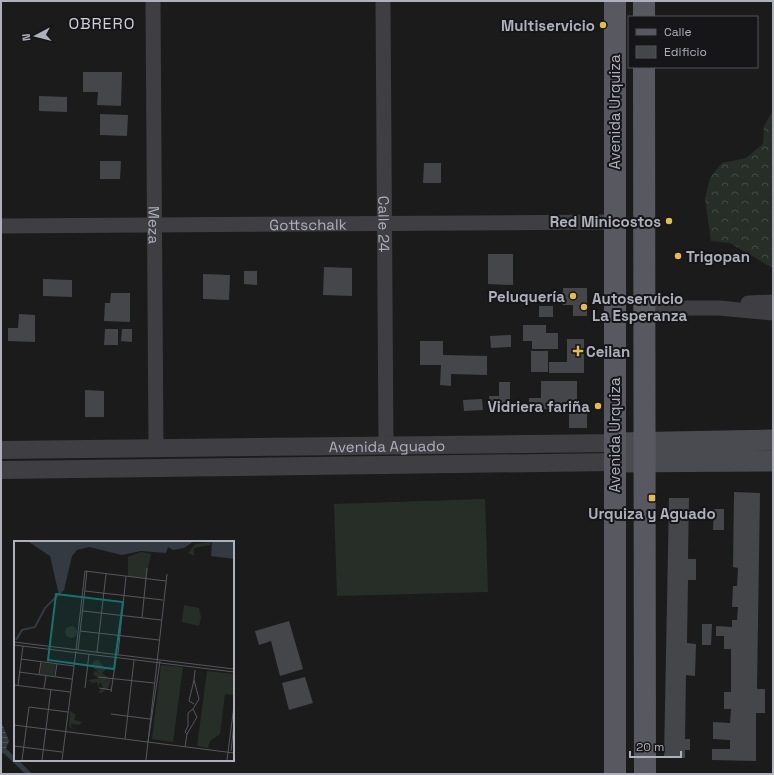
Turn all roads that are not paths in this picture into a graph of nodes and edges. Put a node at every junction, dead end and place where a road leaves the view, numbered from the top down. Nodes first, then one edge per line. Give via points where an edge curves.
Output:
1 (153, 1) edge
2 (383, 1) edge
3 (615, 1) edge
4 (644, 1) edge
5 (644, 16) edge
6 (644, 68) edge
7 (614, 222) junction
8 (384, 224) junction
9 (154, 225) junction
10 (1, 226) edge
11 (773, 302) edge
12 (643, 308) junction
13 (719, 308) junction
14 (773, 313) edge
15 (773, 440) edge
16 (386, 447) junction
17 (156, 448) junction
18 (1, 450) edge
19 (645, 452) junction
20 (614, 453) junction
21 (773, 461) edge
22 (1, 470) edge
23 (615, 774) edge
24 (645, 774) edge

1 - 9 street, Meza
2 - 8 street, Calle 24
3 - 7 main road, Avenida Urquiza
4 - 5 main road
6 - 12 main road, Avenida Urquiza
7 - 8 street, Gottschalk
7 - 20 main road, Avenida Urquiza
8 - 9 street, Gottschalk
8 - 16 street, Calle 24
9 - 10 street, Gottschalk
9 - 17 street, Meza
11 - 13 street
12 - 13 street
12 - 19 main road, Avenida Urquiza
13 - 14 street
15 - 19 main road, Avenida Aguado
16 - 17 street, Avenida Aguado
16 - 20 street, Avenida Aguado
17 - 18 street, Avenida Aguado
19 - 20 main road, Avenida Aguado
19 - 21 main road, Avenida Aguado
19 - 24 main road, Avenida Urquiza
20 - 22 street, Avenida Aguado
20 - 23 main road, Avenida Urquiza

